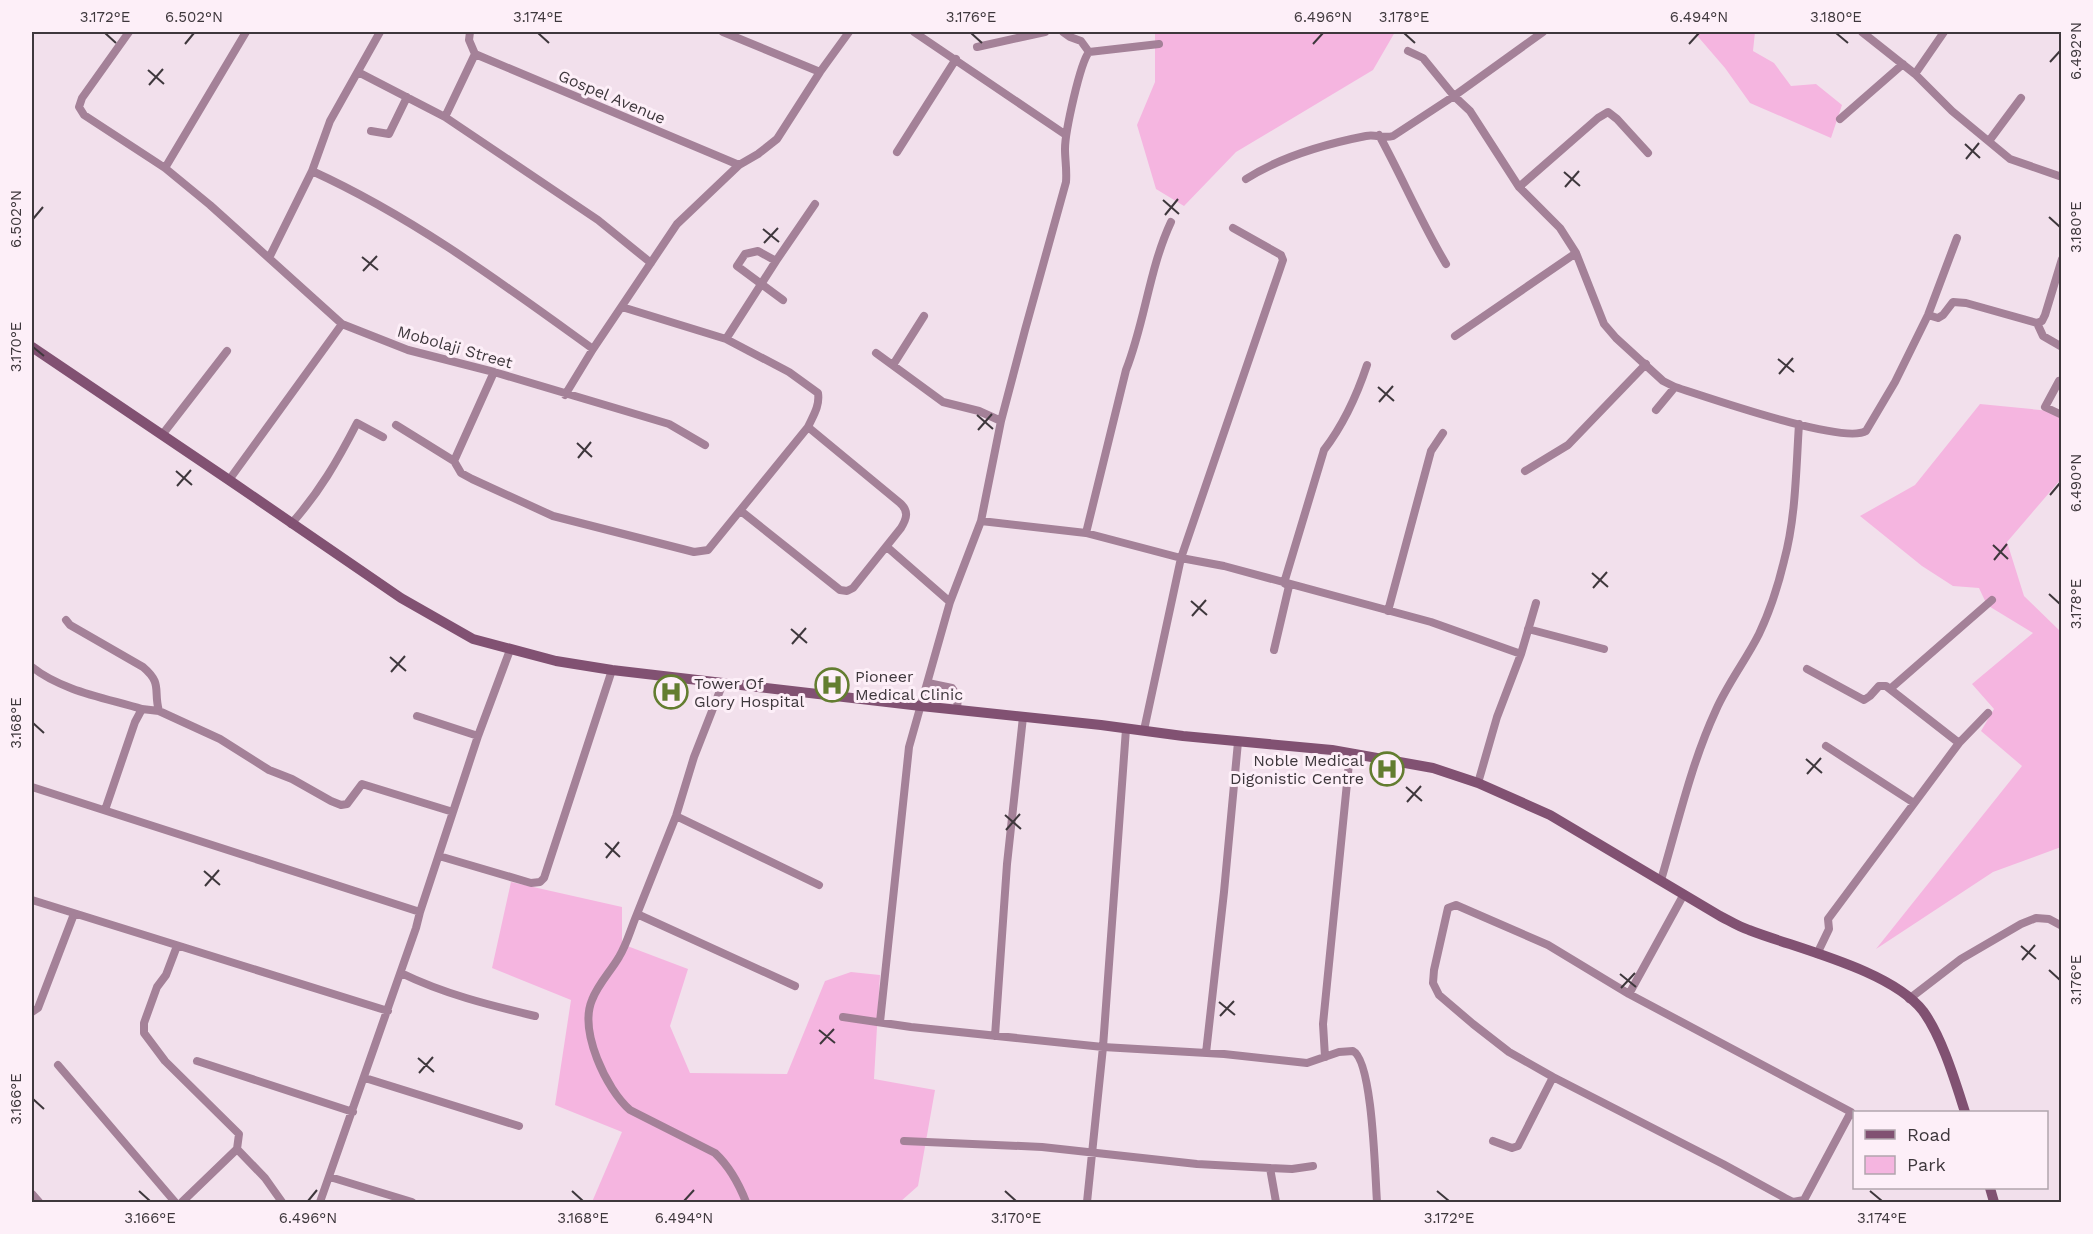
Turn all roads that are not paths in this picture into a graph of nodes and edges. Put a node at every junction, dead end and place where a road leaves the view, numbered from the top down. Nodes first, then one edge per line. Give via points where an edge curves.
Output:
1 (129, 32) edge
2 (246, 32) edge
3 (380, 32) edge
4 (470, 32) edge
5 (728, 32) edge
6 (849, 32) edge
7 (914, 32) edge
8 (1045, 32) edge
9 (1064, 32) edge
10 (1542, 32) edge
11 (1862, 32) edge
12 (1944, 32) edge
13 (1159, 44) dead end
14 (977, 47) dead end
15 (1089, 51) junction
16 (1408, 51) dead end
17 (475, 54) junction
18 (956, 59) junction
19 (1903, 64) junction
20 (358, 72) junction
21 (820, 72) junction
22 (1915, 74) junction
23 (1454, 96) junction
24 (407, 98) junction
25 (2021, 98) dead end
26 (445, 117) junction
27 (1840, 119) dead end
28 (371, 131) dead end
29 (1066, 135) junction
30 (1379, 135) junction
31 (1989, 141) junction
32 (897, 152) dead end
33 (1648, 153) dead end
34 (739, 165) junction
35 (165, 168) junction
36 (312, 171) junction
37 (2061, 177) edge
38 (1246, 179) dead end
39 (1519, 188) junction
40 (815, 204) dead end
41 (1171, 222) dead end
42 (1233, 228) dead end
43 (1957, 238) dead end
44 (1576, 253) junction
45 (269, 258) junction
46 (2061, 259) edge
47 (776, 261) junction
48 (651, 263) junction
49 (1446, 264) dead end
50 (761, 284) junction
51 (783, 300) dead end
52 (622, 307) junction
53 (1928, 315) junction
54 (924, 316) dead end
55 (2037, 323) junction
56 (342, 324) junction
57 (1455, 336) dead end
58 (726, 339) junction
59 (32, 347) edge
60 (2061, 347) edge
61 (593, 349) junction
62 (226, 351) dead end
63 (876, 353) dead end
64 (1367, 364) dead end
65 (1646, 364) junction
66 (893, 365) junction
67 (494, 372) junction
68 (2060, 381) dead end
69 (1675, 387) junction
70 (565, 395) junction
71 (1656, 410) dead end
72 (2061, 415) edge
73 (1001, 421) junction
74 (1800, 424) junction
75 (396, 425) dead end
76 (808, 427) junction
77 (1443, 433) dead end
78 (162, 435) junction
79 (382, 437) dead end
80 (705, 445) dead end
81 (454, 461) junction
82 (1524, 471) dead end
83 (229, 480) junction
84 (741, 511) junction
85 (981, 521) junction
86 (291, 524) junction
87 (1086, 534) junction
88 (886, 547) junction
89 (1180, 558) junction
90 (1284, 583) junction
91 (1992, 600) dead end
92 (951, 602) junction
93 (1536, 603) dead end
94 (1388, 610) junction
95 (66, 620) dead end
96 (1528, 629) junction
97 (1604, 649) dead end
98 (510, 650) junction
99 (1274, 650) dead end
100 (1521, 654) junction
101 (32, 667) edge
102 (1807, 669) dead end
103 (612, 670) junction
104 (928, 682) junction
105 (723, 683) junction
106 (1890, 688) junction
107 (921, 706) junction
108 (142, 709) junction
109 (957, 709) junction
110 (159, 711) junction
111 (1988, 713) dead end
112 (417, 716) dead end
113 (1023, 717) junction
114 (1126, 729) junction
115 (1144, 730) junction
116 (478, 736) junction
117 (1238, 742) junction
118 (1959, 743) junction
119 (1826, 746) dead end
120 (1350, 753) junction
121 (1478, 783) junction
122 (32, 787) edge
123 (1914, 803) junction
124 (105, 810) junction
125 (453, 812) junction
126 (676, 816) junction
127 (439, 856) junction
128 (1661, 880) junction
129 (819, 885) dead end
130 (1684, 894) junction
131 (32, 900) edge
132 (420, 912) junction
133 (74, 914) junction
134 (637, 914) junction
135 (2061, 926) edge
136 (177, 946) junction
137 (1817, 954) junction
138 (401, 973) junction
139 (795, 986) dead end
140 (1629, 994) junction
141 (1909, 999) junction
142 (388, 1011) junction
143 (32, 1012) edge
144 (535, 1016) dead end
145 (843, 1017) dead end
146 (880, 1022) junction
147 (995, 1036) junction
148 (1103, 1047) junction
149 (1206, 1053) junction
150 (1326, 1057) junction
151 (197, 1061) dead end
152 (58, 1065) dead end
153 (1553, 1077) junction
154 (365, 1078) junction
155 (1964, 1111) edge
156 (353, 1112) junction
157 (1853, 1113) edge
158 (519, 1126) dead end
159 (904, 1141) dead end
160 (1493, 1141) dead end
161 (237, 1149) junction
162 (1092, 1151) junction
163 (1313, 1166) dead end
164 (1270, 1168) junction
165 (330, 1177) junction
166 (32, 1194) edge
167 (39, 1203) edge
168 (175, 1203) edge
169 (182, 1203) edge
170 (282, 1203) edge
171 (320, 1203) edge
172 (412, 1203) edge
173 (746, 1203) edge
174 (1087, 1203) edge
175 (1276, 1203) edge
176 (1377, 1203) edge

1 - 35 street, Mobolaji Street via 79,107 84,116
2 - 35 street
3 - 20 street
4 - 17 street
5 - 21 street
6 - 21 street
7 - 18 street
8 - 14 street
9 - 15 street via 1081,41
10 - 23 street
11 - 19 street
12 - 22 street
13 - 15 street
15 - 29 street via 1082,64
16 - 23 street via 1423,58
17 - 26 street
17 - 34 street, Gospel Avenue
18 - 29 street
18 - 32 street
19 - 22 street
19 - 27 street
20 - 24 street
20 - 36 street via 330,121
21 - 34 street via 777,139
22 - 31 street
23 - 30 street via 1394,136
23 - 39 street via 1470,111
24 - 26 street
24 - 28 street via 389,134
25 - 31 street
26 - 48 street via 590,214
29 - 73 street via 1066,182
30 - 38 street via 1316,148
30 - 49 street
31 - 37 street via 2010,159
33 - 39 street via 1608,112
34 - 48 street via 677,224
35 - 45 street, Mobolaji Street
36 - 45 street
36 - 61 street via 354,190 478,267
39 - 44 street via 1560,228
40 - 47 street
41 - 87 street via 1160,247 1126,370
42 - 89 street via 1281,255 1282,260
43 - 53 street
44 - 57 street
44 - 65 street via 1604,324
45 - 56 street, Mobolaji Street
46 - 55 street via 2045,315
47 - 50 street
47 - 50 street via 758,251 745,254 737,266
48 - 52 street
50 - 51 street
50 - 58 street
52 - 58 street
52 - 61 street
53 - 55 street via 1938,318 1953,302
53 - 74 street via 1866,431 1855,435
54 - 66 street
55 - 60 street via 2043,336
56 - 67 street, Mobolaji Street via 408,350
56 - 83 street
58 - 76 street via 816,391 819,400
59 - 78 street
61 - 70 street
62 - 78 street
63 - 66 street
64 - 90 street via 1359,390 1324,450
65 - 69 street
65 - 82 street via 1568,445
66 - 73 street via 943,402
67 - 70 street, Mobolaji Street
67 - 81 street
68 - 72 street via 2045,407
69 - 71 street
69 - 74 street
70 - 80 street, Mobolaji Street via 669,424
73 - 85 street
74 - 128 street via 1791,524 1768,615 1706,733
75 - 81 street
76 - 84 street
76 - 88 street via 904,507 907,518
77 - 94 street via 1431,452
78 - 83 street
79 - 86 street via 357,423 317,494
81 - 84 street via 461,473 553,516 694,552 708,550
83 - 86 street
84 - 88 street via 844,591 853,588
85 - 87 street
85 - 92 street
86 - 98 street via 450,627
87 - 89 street
88 - 92 street
89 - 90 street
89 - 115 street
90 - 94 street
90 - 99 street via 1289,586
91 - 106 street
92 - 104 street
93 - 96 street
94 - 100 street
95 - 110 street via 153,675
96 - 97 street
96 - 100 street
98 - 103 street
98 - 116 street
100 - 121 street
101 - 108 street via 41,675 75,689
102 - 106 street via 1863,700 1879,686
103 - 105 street
103 - 127 street via 544,878 531,884
104 - 107 street
104 - 109 street via 952,688 958,697
105 - 107 street
105 - 126 street
106 - 118 street
107 - 109 street
107 - 146 street via 909,747
108 - 110 street
108 - 124 street
109 - 113 street
110 - 125 street via 220,739 269,770 341,805 347,804 362,784
111 - 118 street
112 - 116 street
113 - 114 street
113 - 147 street via 1007,864
114 - 115 street
114 - 148 street
115 - 117 street
116 - 125 street
117 - 120 street
117 - 149 street
118 - 123 street
119 - 123 street
120 - 121 street via 1433,768
120 - 150 street via 1323,1024
121 - 128 street via 1550,815
122 - 124 street
123 - 137 street via 1828,919 1829,929
124 - 132 street
125 - 127 street
126 - 129 street
126 - 134 street
127 - 132 street
128 - 130 street
130 - 137 street via 1747,930
130 - 140 street
131 - 133 street
132 - 138 street
133 - 136 street
133 - 143 street via 38,1008
134 - 139 street
134 - 173 street via 621,955 589,1011 588,1029 600,1064 630,1110 721,1159 736,1179
135 - 141 street via 2049,919 2036,918 2021,924 1961,959
136 - 142 street
136 - 161 street via 157,987 144,1033 165,1061 239,1134
137 - 141 street via 1901,990
138 - 142 street
138 - 144 street via 459,998
140 - 153 street via 1548,945 1456,905 1448,908 1434,987 1509,1052
140 - 157 street
141 - 155 street via 1928,1019 1954,1076
142 - 154 street
145 - 146 street
146 - 147 street
147 - 148 street
148 - 149 street
148 - 162 street
149 - 150 street via 1307,1063
150 - 176 street via 1353,1051 1363,1066
151 - 156 street
152 - 168 street
153 - 157 street via 1792,1202 1804,1200 1809,1193
153 - 160 street via 1518,1146 1512,1148
154 - 156 street
154 - 158 street
156 - 165 street
159 - 162 street
161 - 169 street
161 - 170 street
162 - 164 street
162 - 174 street
163 - 164 street
164 - 175 street
165 - 171 street
165 - 172 street
166 - 167 street

